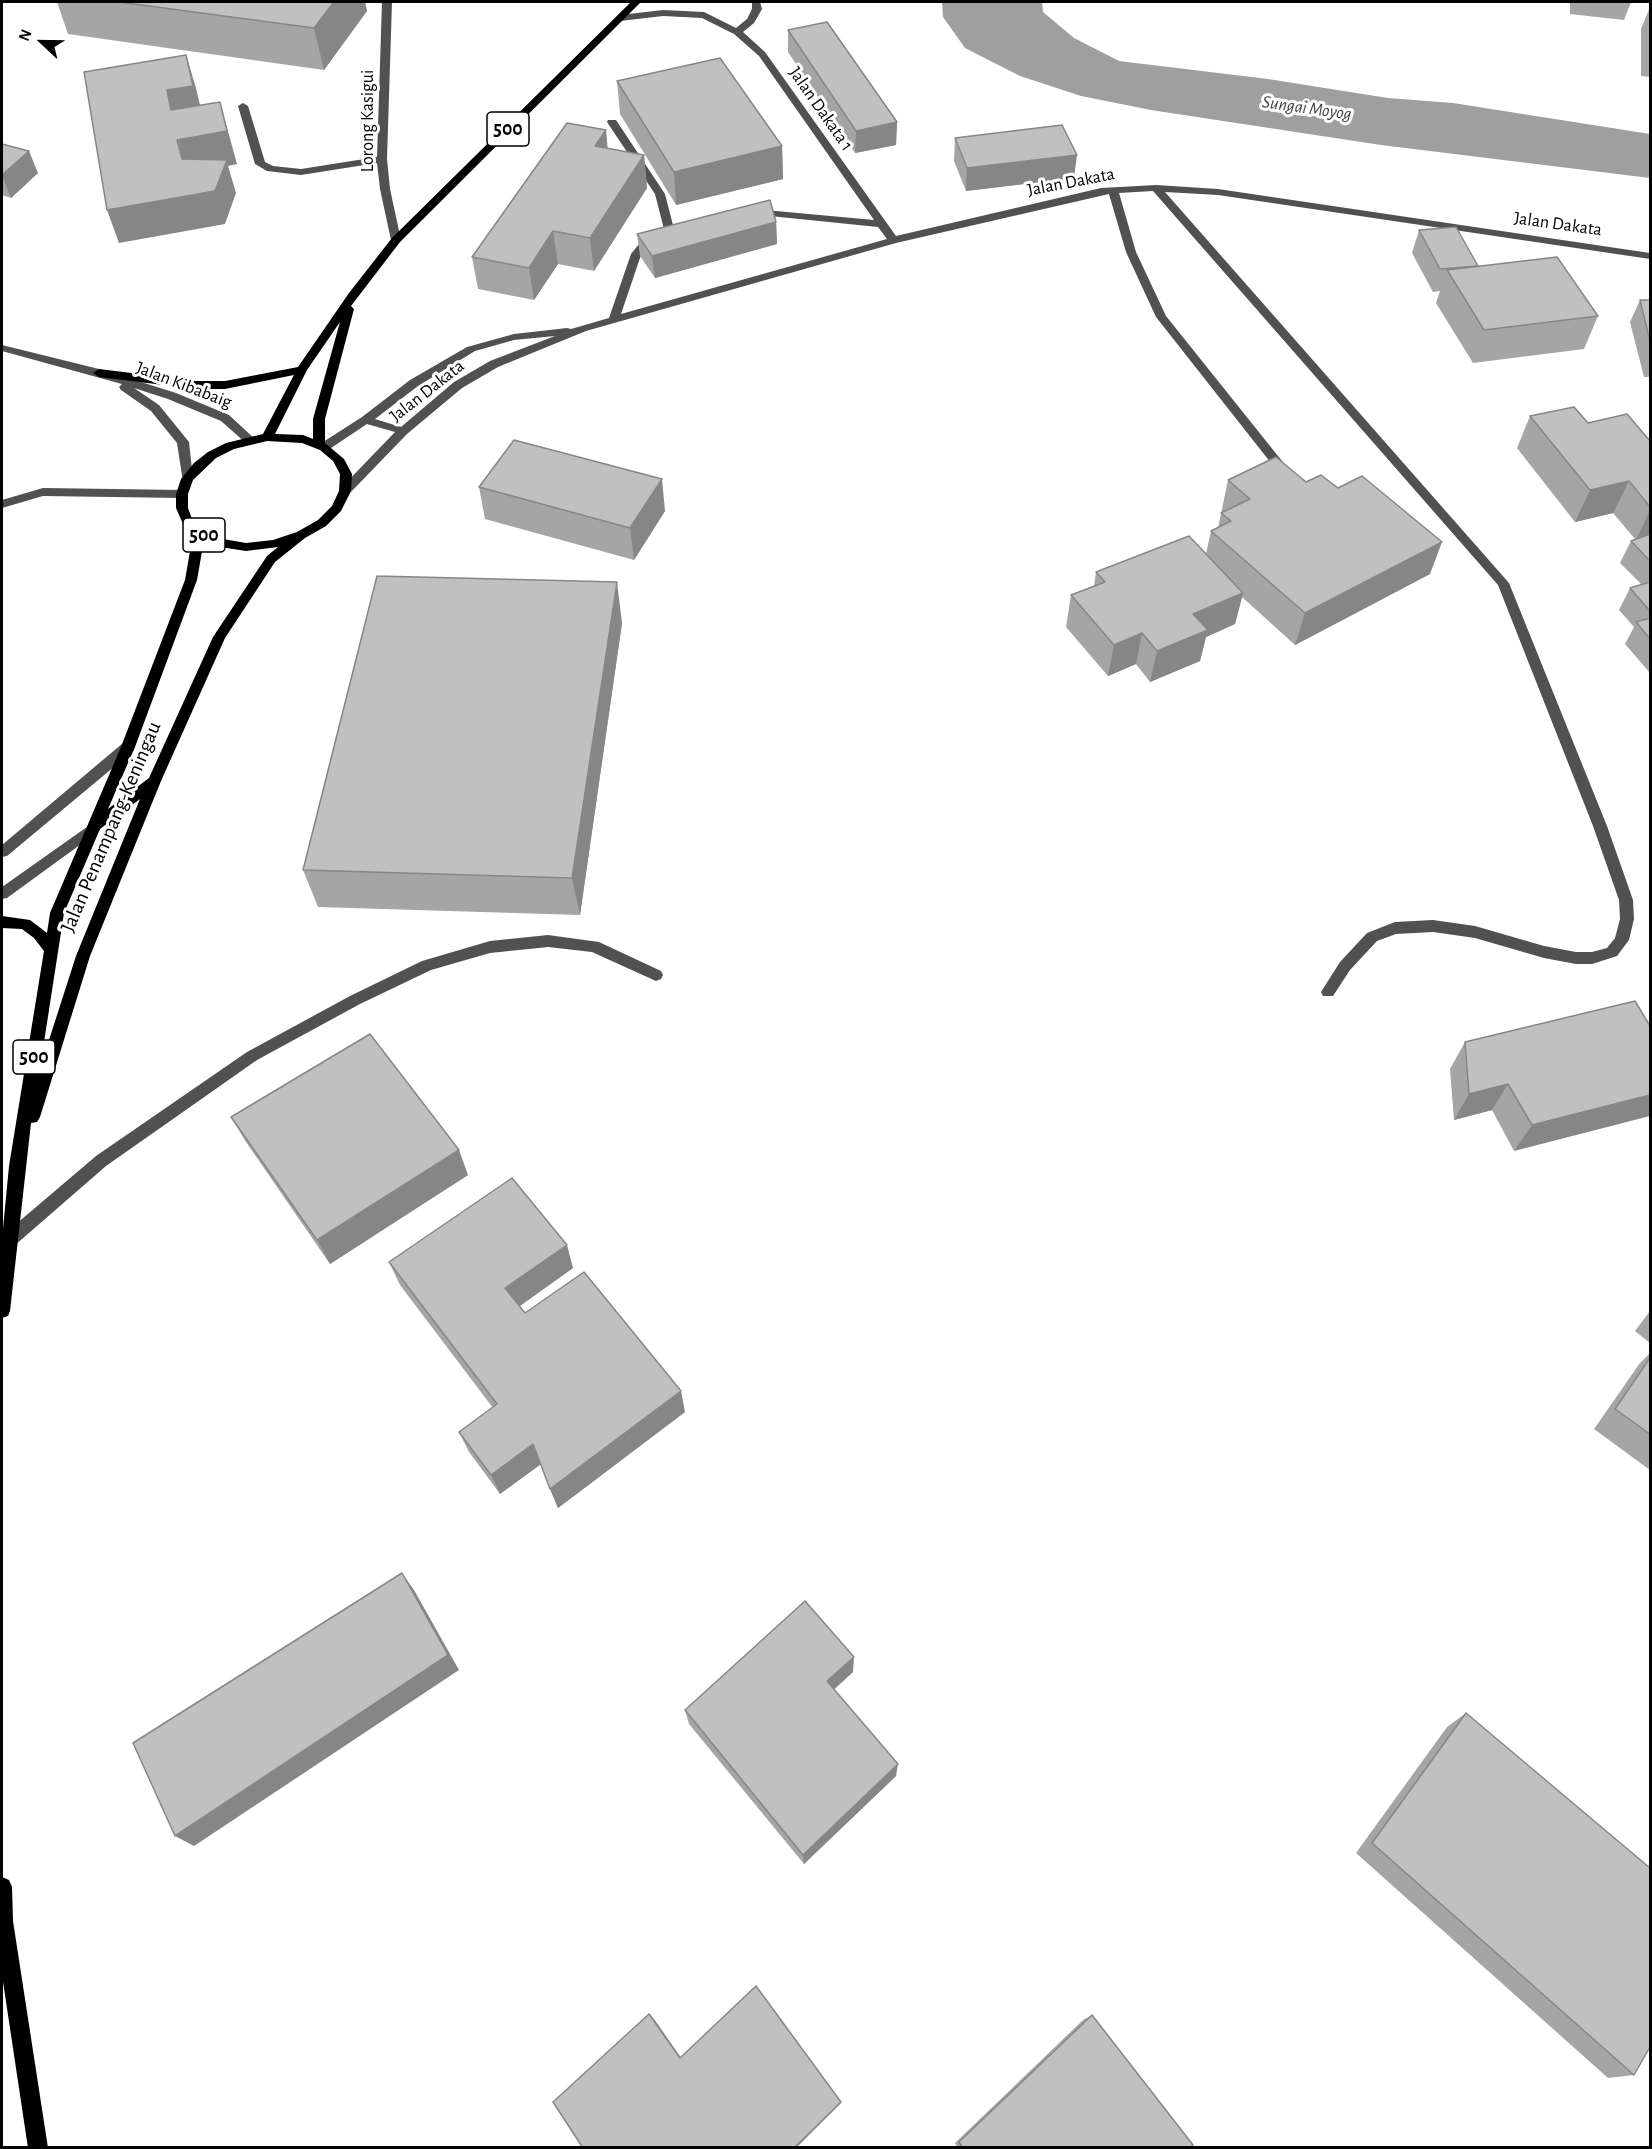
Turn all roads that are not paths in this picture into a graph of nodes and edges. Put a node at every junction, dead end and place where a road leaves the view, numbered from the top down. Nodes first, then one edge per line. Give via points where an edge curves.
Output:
1 (387, 2) edge
2 (636, 2) edge
3 (700, 2) edge
4 (756, 2) edge
5 (704, 15) junction
6 (620, 18) junction
7 (737, 32) junction
8 (243, 106) dead end
9 (612, 122) dead end
10 (382, 159) junction
11 (1155, 188) junction
12 (1113, 191) junction
13 (742, 213) edge
14 (882, 224) junction
15 (396, 240) junction
16 (893, 240) junction
17 (1650, 256) edge
18 (353, 295) junction
19 (613, 321) junction
20 (582, 330) junction
21 (2, 348) edge
22 (302, 370) junction
23 (99, 373) junction
24 (366, 420) junction
25 (403, 431) junction
26 (267, 437) junction
27 (250, 440) junction
28 (321, 446) junction
29 (188, 479) junction
30 (1292, 482) edge
31 (345, 491) junction
32 (182, 494) junction
33 (2, 504) edge
34 (199, 533) junction
35 (301, 536) junction
36 (128, 747) junction
37 (154, 781) junction
38 (94, 827) junction
39 (4, 847) edge
40 (2, 894) edge
41 (2, 922) edge
42 (50, 948) junction
43 (656, 975) dead end
44 (1328, 992) dead end
45 (17, 1166) junction
46 (8, 1241) junction
47 (2, 1311) edge
48 (2, 1887) edge
49 (38, 2148) edge

1 - 10 street, Lorong Kasigui
2 - 6 main road, 500
3 - 5 street
4 - 7 street via 751,21
5 - 6 street, Jalan Dakata 1 via 663,13
5 - 7 street, Jalan Dakata 1
6 - 15 main road, 500
7 - 14 street, Jalan Dakata 1 via 762,54
8 - 10 street via 260,164 272,169 301,172
9 - 19 street via 660,194 676,235 642,246 636,254
10 - 15 street, Lorong Kasigui
11 - 12 street, Jalan Dakata
11 - 17 street, Jalan Dakata via 1218,192
11 - 44 street via 1503,584 1626,900 1623,940 1612,952 1576,958 1475,932 1432,926 1395,928 1372,937
12 - 16 street, Jalan Dakata
12 - 30 street via 1131,252 1161,317
13 - 14 street
14 - 16 street, Jalan Dakata 1
15 - 18 main road, 500
16 - 19 street, Jalan Dakata
18 - 22 main road, 500
18 - 28 main road, 500 via 319,419
19 - 20 street, Jalan Dakata
20 - 24 street, Jalan Dakata via 514,337 471,350 414,383
20 - 25 street, Jalan Dakata via 494,364 458,385
21 - 23 street, Jalan Kibabaig
22 - 23 main road via 225,385
22 - 26 main road, 500
23 - 27 street, Jalan Kibabaig via 211,412 238,427
23 - 29 street, Jalan Kibabaig via 136,392 170,424 183,442
24 - 25 street
24 - 28 street, Jalan Dakata
25 - 31 street, Jalan Dakata
26 - 27 main road, 500
26 - 28 main road, 500 via 294,438
27 - 29 main road, 500 via 212,455
28 - 31 main road via 338,459 346,474
29 - 32 main road, 500
31 - 35 main road, 500 via 338,508
32 - 33 street via 43,492
32 - 34 main road, 500 via 187,521
34 - 35 main road, 500 via 220,543 246,547
34 - 36 main road, Jalan Penampang-Keningau / 500 via 191,580
35 - 37 main road, Jalan Penampang-Keningau / 500 via 271,559 219,637
36 - 38 main road, Jalan Penampang-Keningau / 500
36 - 39 street
37 - 38 main road
37 - 45 main road, Jalan Penampang-Keningau / 500 via 83,956
38 - 40 street
38 - 42 main road, Jalan Penampang-Keningau / 500 via 57,913
41 - 42 main road via 25,924
42 - 45 main road, Jalan Penampang-Keningau / 500
43 - 46 street via 594,946 548,941 490,947 427,965 252,1056 101,1161
45 - 46 main road, Jalan Penampang-Keningau / 500
46 - 47 main road, Jalan Penampang-Keningau / 500
48 - 49 main road via 3,1921

